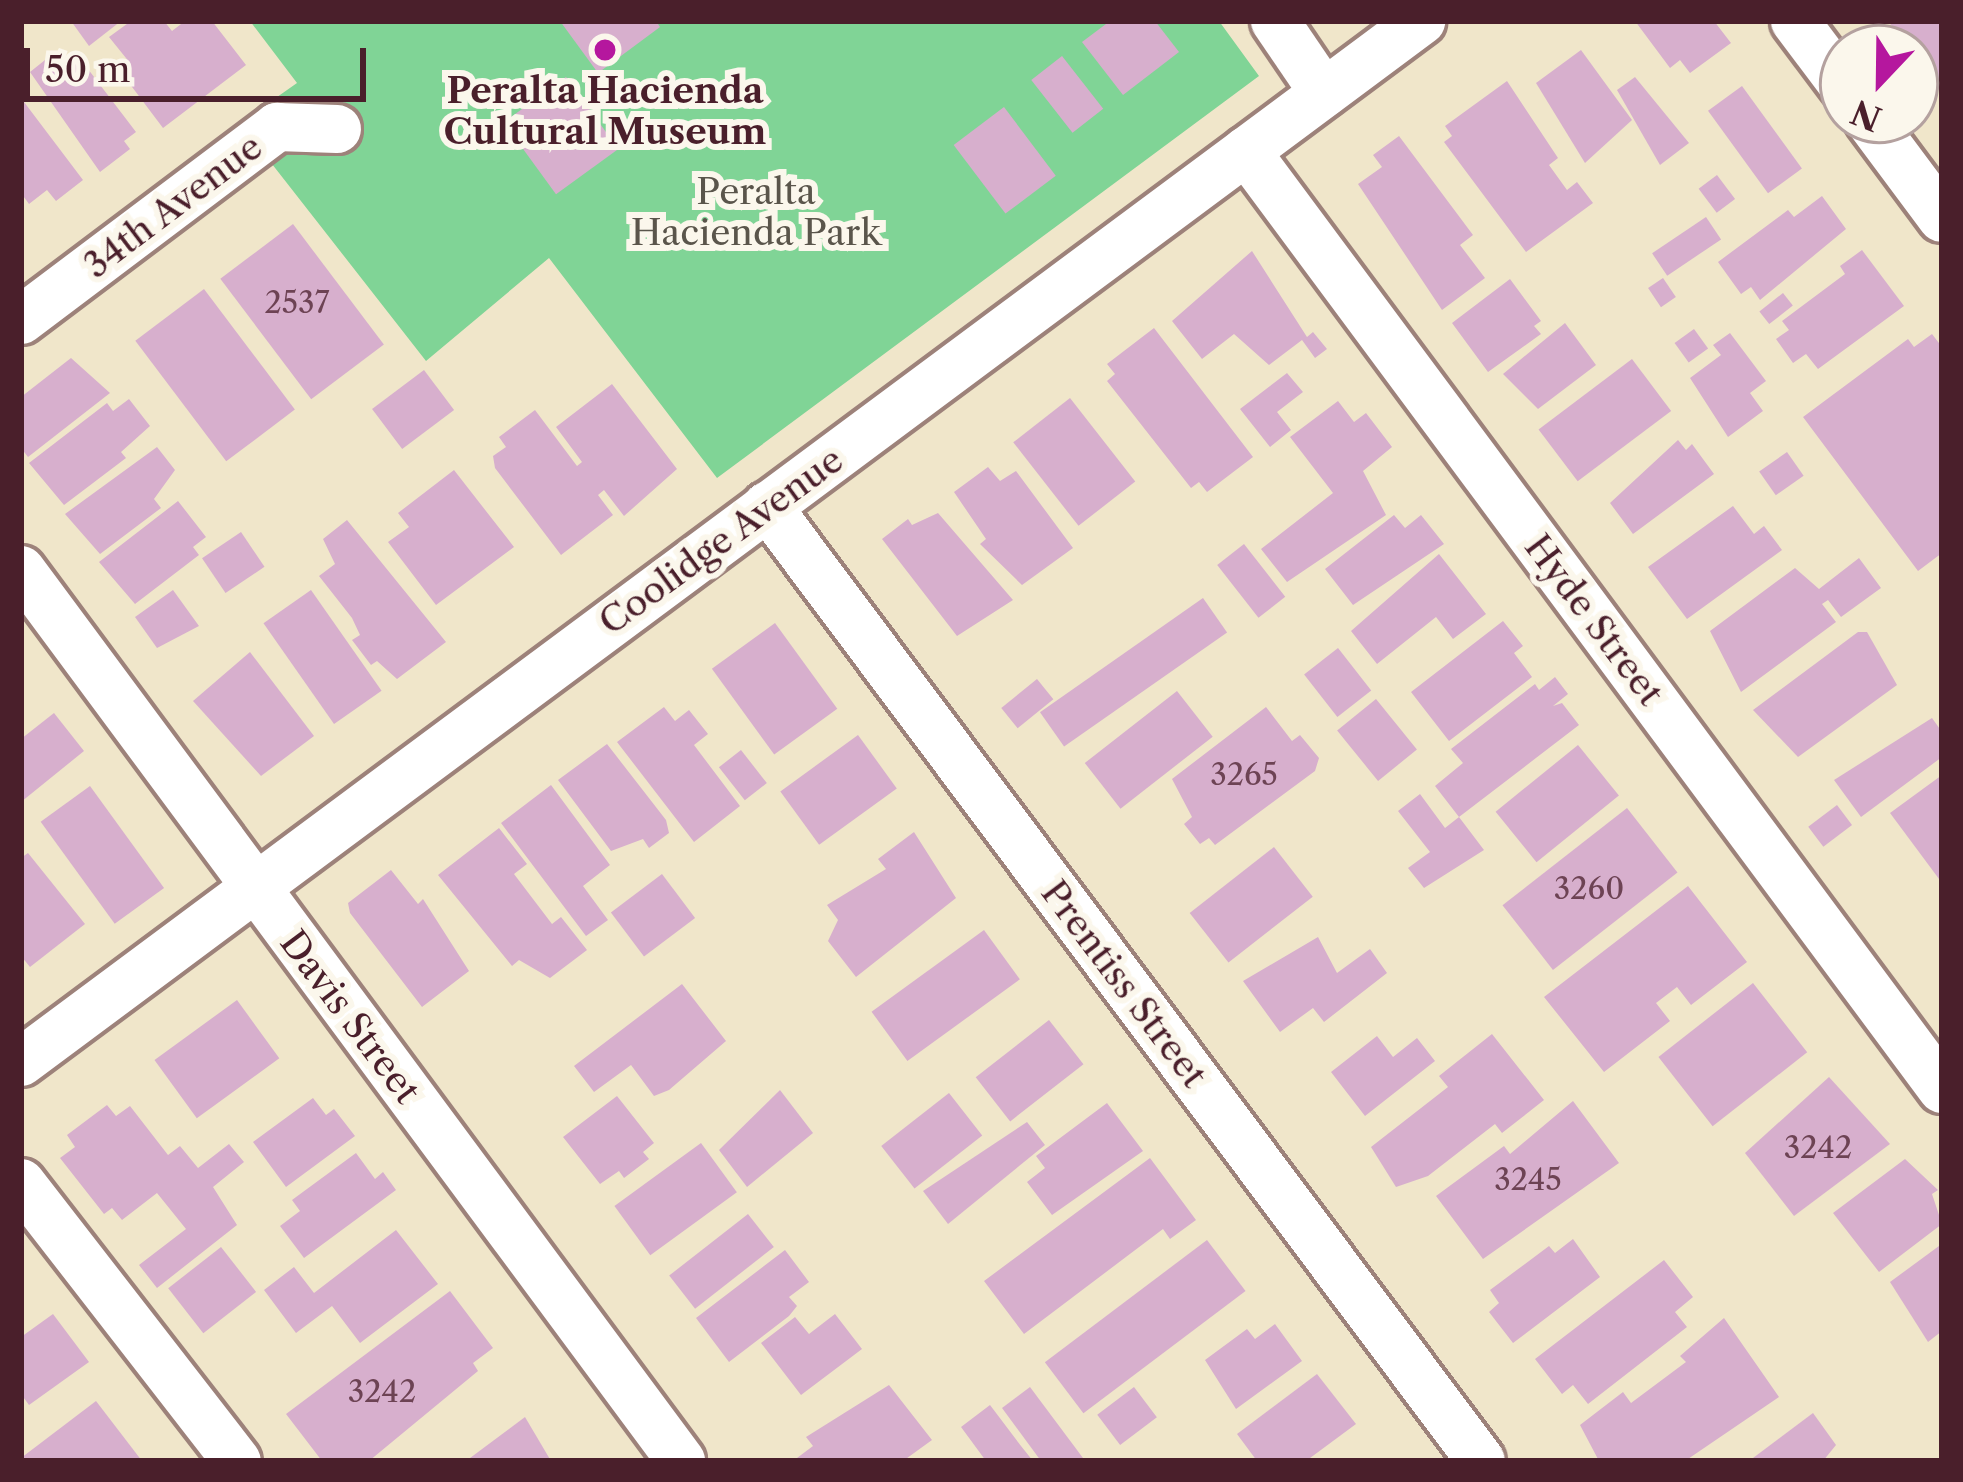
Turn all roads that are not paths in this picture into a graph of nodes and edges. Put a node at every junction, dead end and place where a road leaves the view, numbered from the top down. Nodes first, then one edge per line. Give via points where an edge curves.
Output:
1 (1275, 21) edge
2 (1421, 21) edge
3 (1795, 21) edge
4 (1819, 54) edge
5 (1324, 93) junction
6 (337, 128) dead end
7 (1887, 144) edge
8 (1246, 151) junction
9 (1942, 218) edge
10 (21, 320) edge
11 (767, 506) junction
12 (21, 570) edge
13 (252, 886) junction
14 (21, 1062) edge
15 (1942, 1089) edge
16 (21, 1183) edge
17 (237, 1461) edge
18 (681, 1461) edge
19 (1481, 1461) edge

1 - 5 street
2 - 5 street, Coolidge Avenue
3 - 4 street
5 - 8 street, Coolidge Avenue
6 - 10 street, 34th Avenue via 278,127
7 - 9 street
8 - 11 street, Coolidge Avenue
8 - 15 street, Hyde Street
11 - 13 street, Coolidge Avenue
11 - 19 street, Prentiss Street
12 - 13 street, Davis Street
13 - 14 street, Coolidge Avenue
13 - 18 street, Davis Street
16 - 17 street

